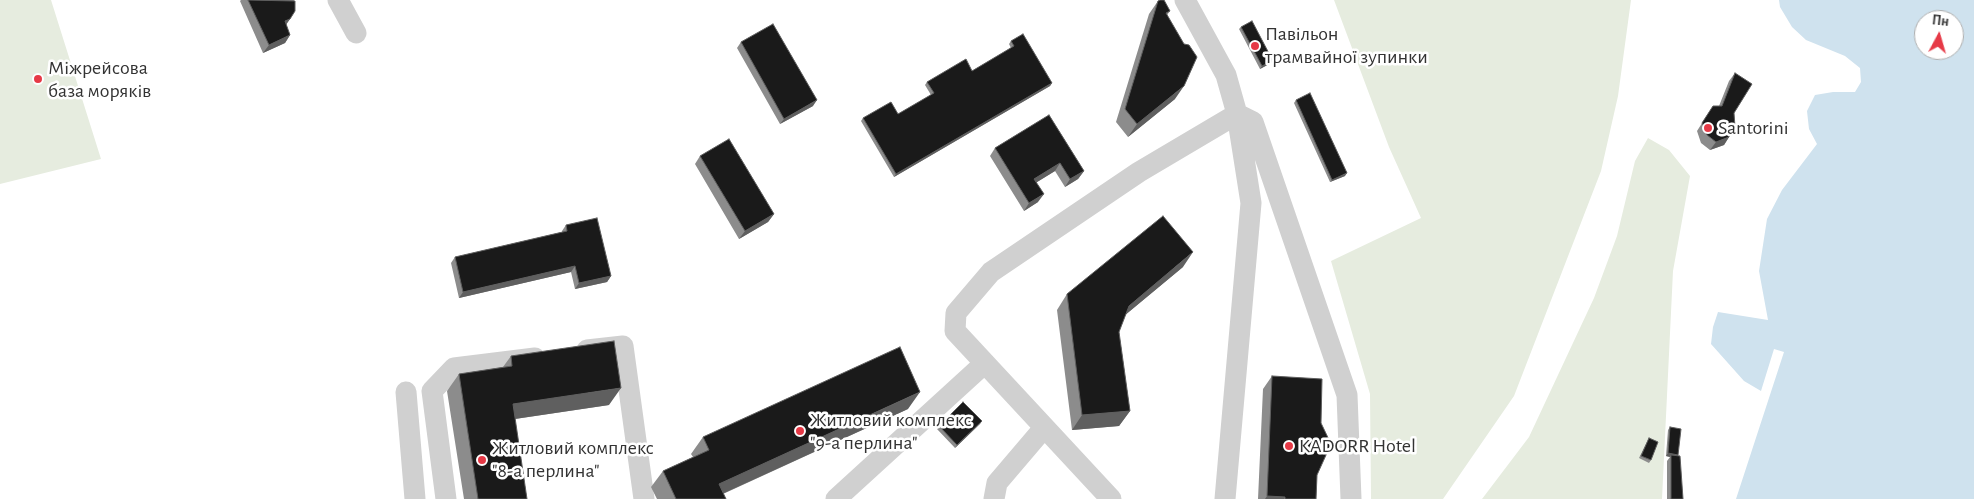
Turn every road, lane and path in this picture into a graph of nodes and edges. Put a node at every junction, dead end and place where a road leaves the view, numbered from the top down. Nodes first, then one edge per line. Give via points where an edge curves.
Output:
1 (338, 0) edge
2 (1185, 0) edge
3 (356, 33) dead end
4 (1236, 114) junction
5 (985, 363) junction
6 (406, 392) dead end
7 (1043, 429) junction
8 (415, 499) edge
9 (446, 499) edge
10 (644, 499) edge
11 (836, 499) edge
12 (994, 499) edge
13 (1110, 499) edge
14 (1225, 499) edge
15 (1351, 499) edge

1 - 3 street
2 - 4 street via 1226,75
4 - 5 street via 1139,172 991,272 956,314 955,331
4 - 14 street via 1251,203
4 - 15 street via 1253,122 1334,350 1347,395
5 - 7 street
5 - 11 street
6 - 8 street
7 - 12 street via 997,483
7 - 13 street
9 - 10 street via 432,391 454,368 623,346

